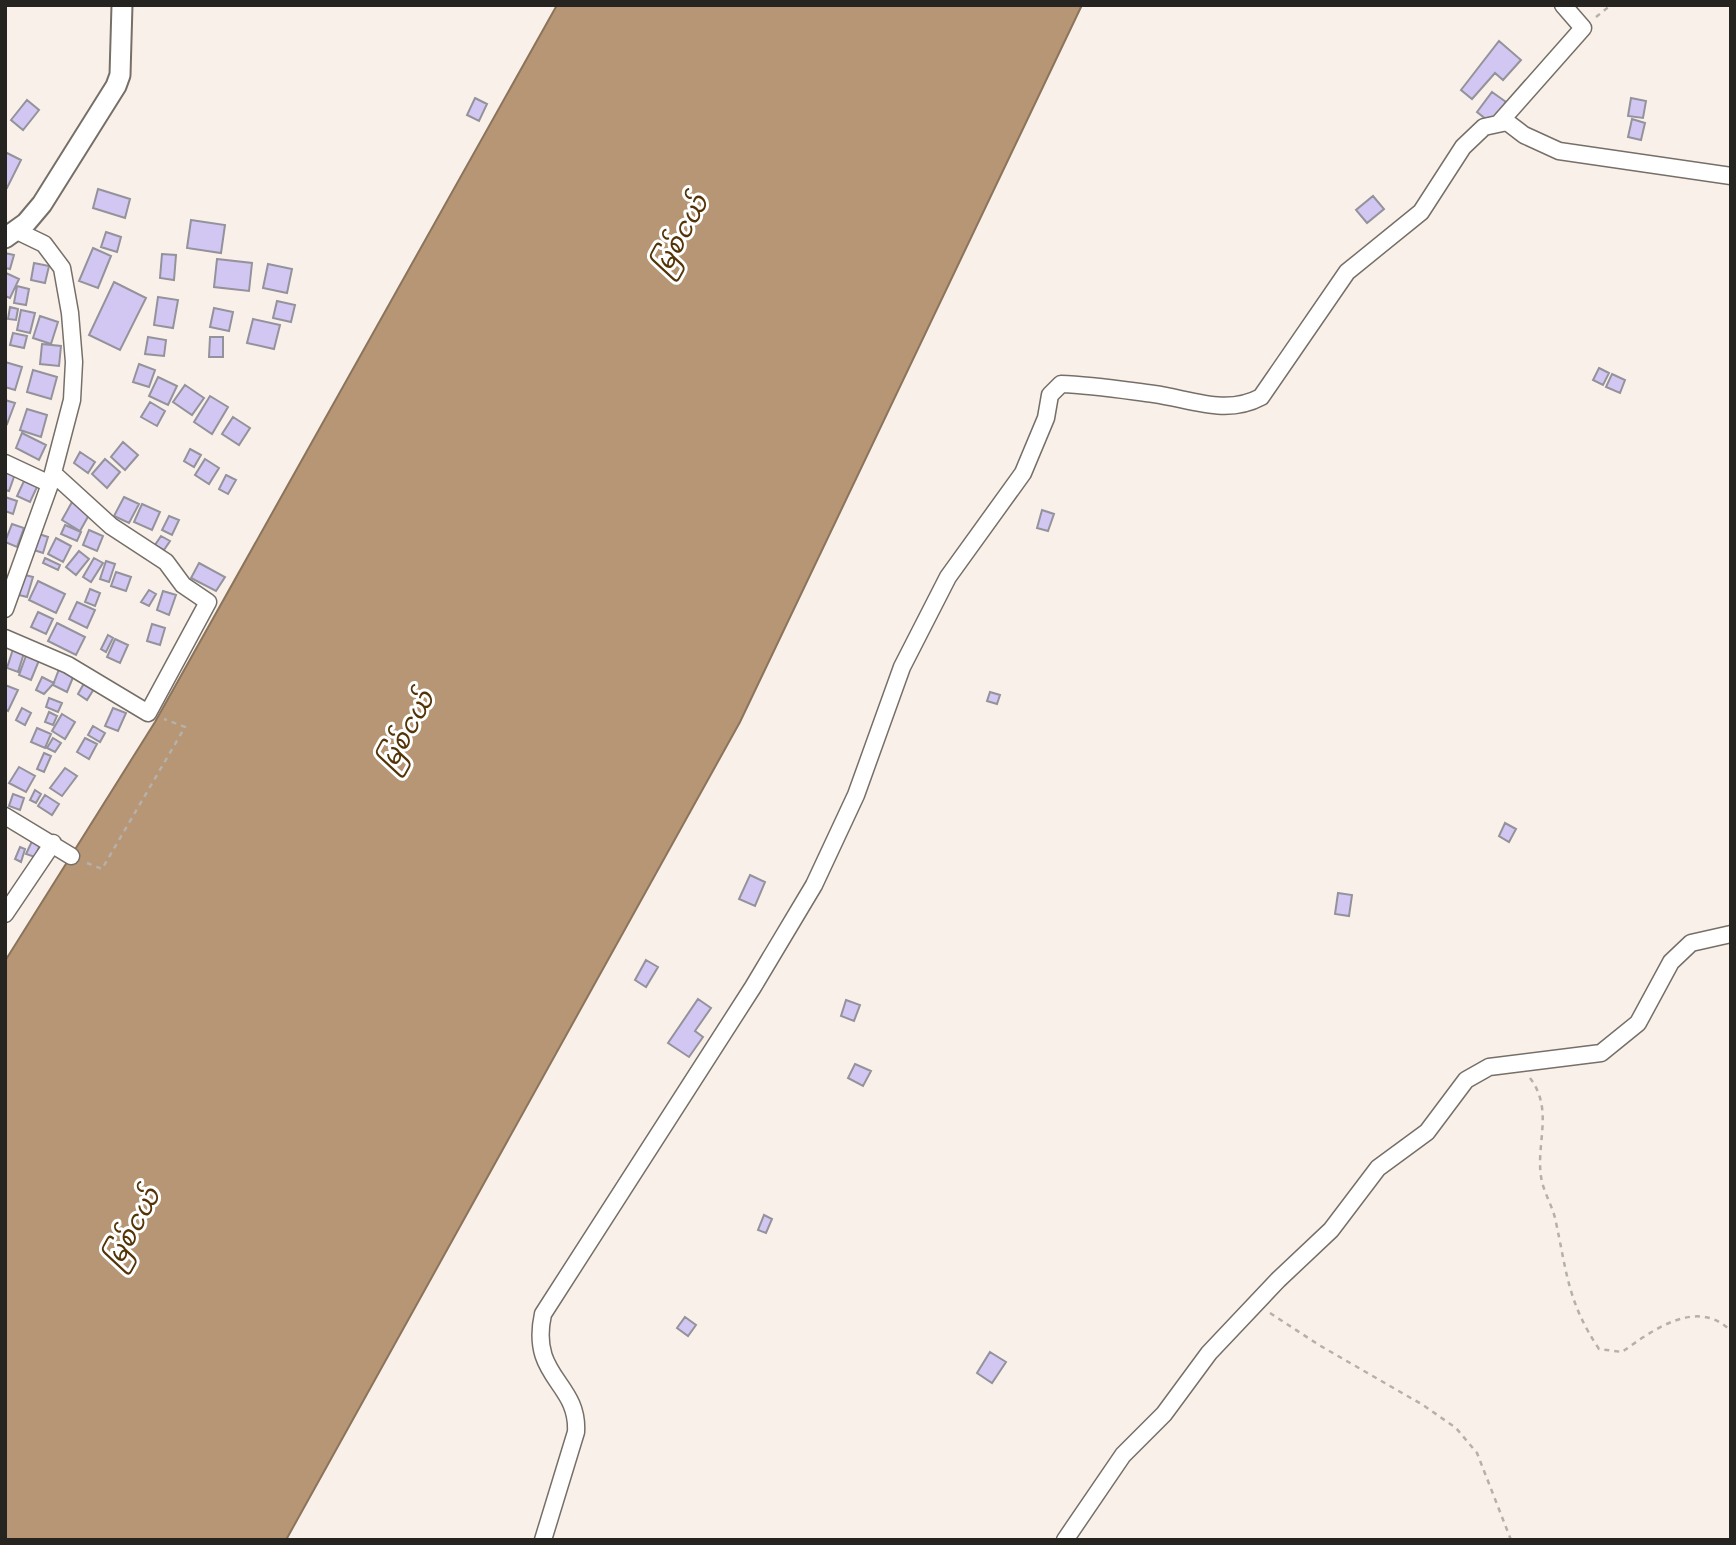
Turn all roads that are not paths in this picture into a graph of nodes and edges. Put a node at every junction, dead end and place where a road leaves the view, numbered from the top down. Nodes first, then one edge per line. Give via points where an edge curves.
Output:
1 (122, 5) edge
2 (1563, 5) edge
3 (1499, 123) junction
4 (1731, 176) edge
5 (11, 235) edge
6 (5, 463) edge
7 (53, 480) junction
8 (7, 600) edge
9 (5, 638) edge
10 (5, 816) edge
11 (52, 843) junction
12 (71, 856) road end
13 (5, 914) edge
14 (1731, 934) edge
15 (543, 1540) edge
16 (1065, 1540) edge

1 - 5 street via 116,86 42,204
2 - 3 street via 1583,28
3 - 4 street via 1507,122 1559,151
3 - 15 street via 1484,127 1463,146 1421,212 1347,272 1261,397 1245,406 1222,406 1060,384 1050,395 1023,473 948,577 902,667 856,795 814,885 543,1314 539,1334 542,1359 575,1409 577,1421
5 - 7 street via 44,244 62,268 66,283 74,384
6 - 7 street
7 - 8 street
7 - 9 street via 166,562 183,585 208,602 148,713 68,665
10 - 11 street
11 - 12 street
11 - 13 street
14 - 16 street via 1691,943 1671,961 1638,1023 1601,1053 1508,1063 1466,1080 1427,1132 1378,1168 1331,1230 1209,1353 1164,1414 1123,1455

